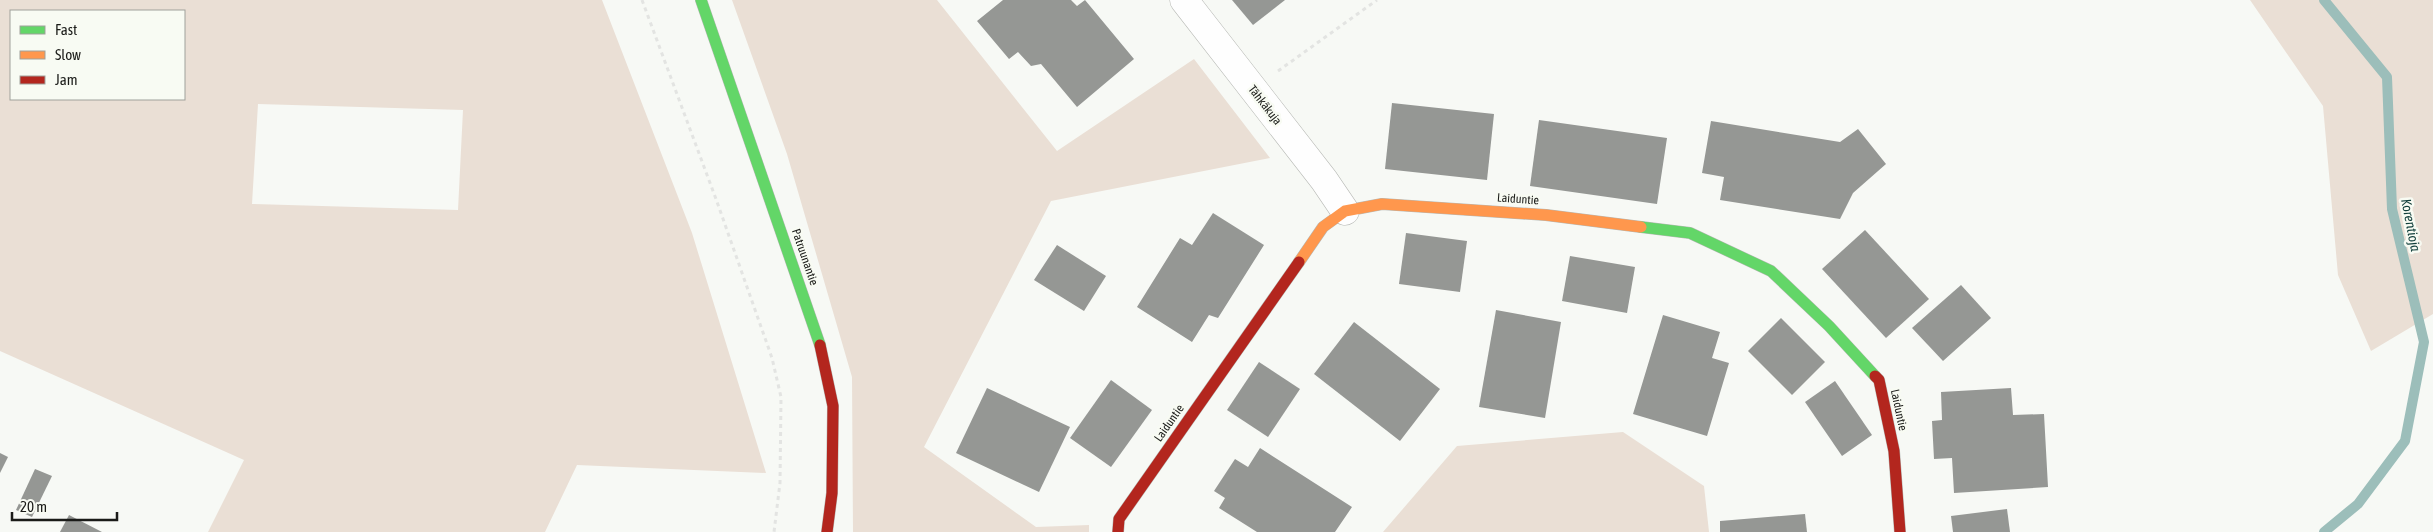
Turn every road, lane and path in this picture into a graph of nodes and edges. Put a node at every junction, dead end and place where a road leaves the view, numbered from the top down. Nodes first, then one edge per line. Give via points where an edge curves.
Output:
1 (642, 0) edge
2 (701, 0) edge
3 (1184, 0) edge
4 (1377, 0) edge
5 (1253, 89) junction
6 (1345, 211) junction
7 (774, 532) edge
8 (827, 532) edge
9 (1118, 532) edge
10 (1900, 532) edge

1 - 7 path via 772,358 781,397 780,483
2 - 8 street, Patruunantie via 819,339 833,406 832,493
3 - 5 street, Tähkäkuja
4 - 5 path
5 - 6 street, Tähkäkuja
6 - 9 street, Laiduntie via 1317,235 1119,519
6 - 10 street, Laiduntie via 1382,204 1546,215 1690,233 1771,271 1879,380 1894,451

